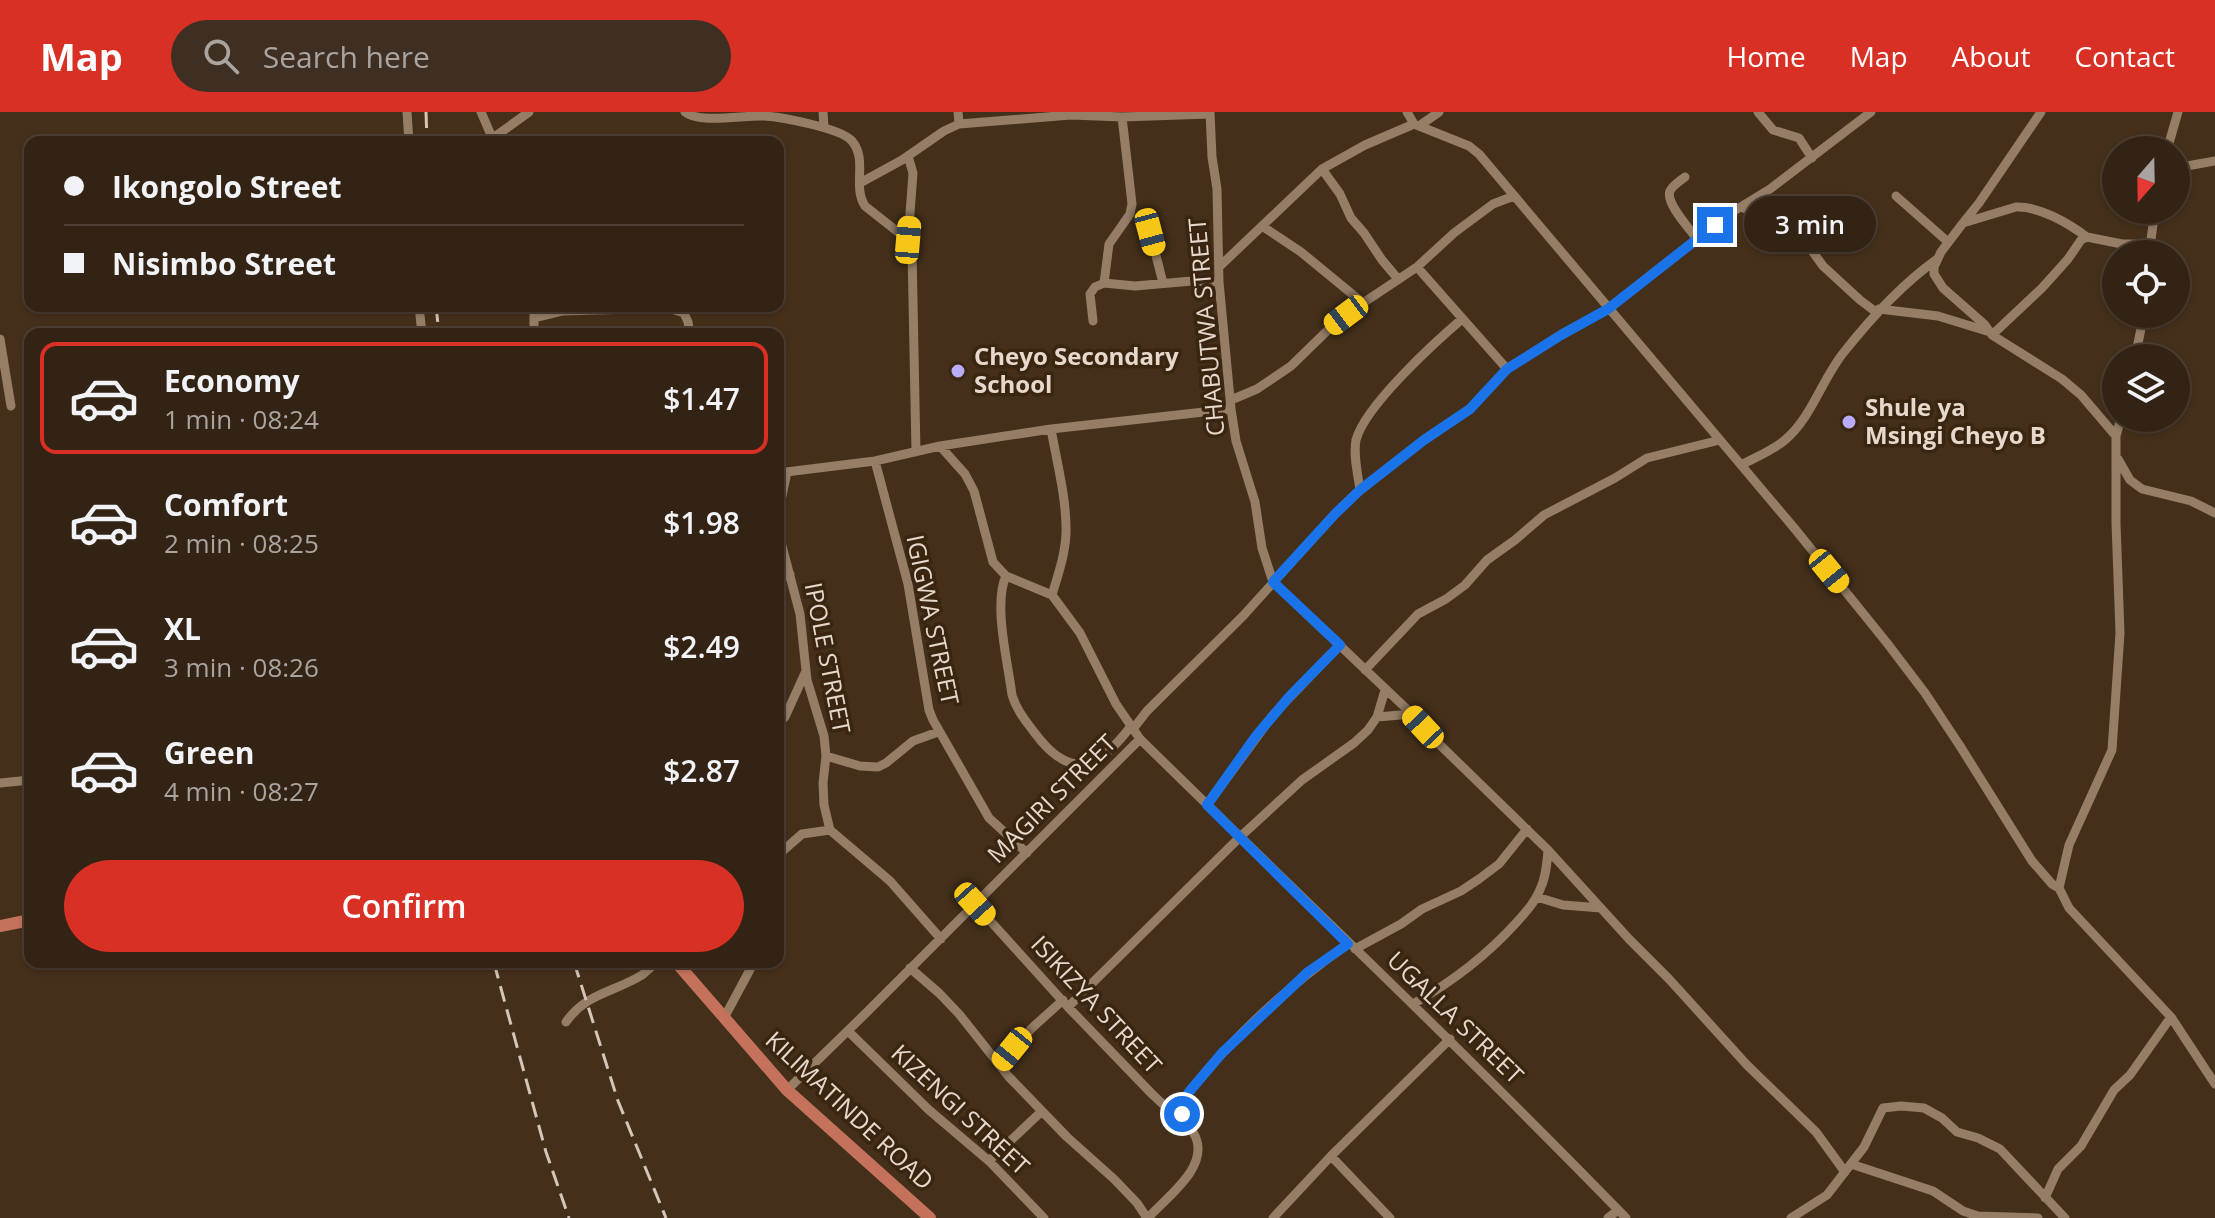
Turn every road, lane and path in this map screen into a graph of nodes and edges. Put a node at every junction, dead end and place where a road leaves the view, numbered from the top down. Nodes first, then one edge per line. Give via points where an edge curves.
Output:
1 (407, 112) edge
2 (481, 112) edge
3 (529, 112) edge
4 (685, 112) edge
5 (823, 112) edge
6 (958, 112) edge
7 (1407, 112) edge
8 (1439, 112) edge
9 (1758, 112) edge
10 (1871, 112) edge
11 (2041, 112) edge
12 (1210, 113) edge
13 (2176, 113) edge
14 (1068, 114) edge
15 (1122, 117) junction
16 (959, 124) junction
17 (1416, 125) junction
18 (824, 127) junction
19 (409, 136) edge
20 (491, 136) edge
21 (498, 136) edge
22 (2170, 136) edge
23 (908, 156) junction
24 (1812, 158) junction
25 (2215, 161) edge
26 (2190, 165) edge
27 (1322, 169) junction
28 (1685, 177) dead end
29 (860, 183) junction
30 (1514, 196) junction
31 (1896, 196) dead end
32 (1742, 207) junction
33 (1963, 223) junction
34 (1262, 226) junction
35 (1150, 232) dead end
36 (2087, 237) junction
37 (1697, 239) junction
38 (908, 240) junction
39 (2102, 240) edge
40 (1948, 242) junction
41 (1936, 260) junction
42 (1220, 266) junction
43 (1417, 267) junction
44 (1398, 279) junction
45 (1219, 282) junction
46 (1104, 283) junction
47 (1163, 283) junction
48 (1363, 303) junction
49 (1608, 309) junction
50 (1878, 311) junction
51 (534, 312) edge
52 (559, 312) edge
53 (534, 318) junction
54 (1462, 319) junction
55 (1093, 321) dead end
56 (534, 328) edge
57 (1991, 333) junction
58 (0, 339) edge
59 (1507, 369) junction
60 (1231, 404) junction
61 (11, 406) dead end
62 (1051, 429) junction
63 (2117, 432) edge
64 (2116, 436) junction
65 (1720, 440) junction
66 (940, 446) junction
67 (916, 452) junction
68 (2116, 454) junction
69 (875, 461) junction
70 (1741, 465) junction
71 (784, 473) edge
72 (1360, 490) junction
73 (2215, 513) edge
74 (784, 552) edge
75 (790, 574) junction
76 (784, 576) edge
77 (1006, 576) junction
78 (1273, 582) junction
79 (1052, 595) junction
80 (1340, 645) junction
81 (807, 670) junction
82 (1365, 670) junction
83 (1385, 690) junction
84 (1412, 714) junction
85 (1377, 717) junction
86 (784, 718) edge
87 (1132, 728) junction
88 (938, 732) junction
89 (1140, 739) junction
90 (826, 756) junction
91 (24, 781) edge
92 (0, 783) edge
93 (1207, 805) junction
94 (1527, 829) junction
95 (830, 830) junction
96 (1240, 837) junction
97 (784, 850) edge
98 (1548, 850) junction
99 (1027, 853) junction
100 (2059, 888) junction
101 (1537, 897) junction
102 (975, 904) junction
103 (1601, 908) junction
104 (24, 921) edge
105 (0, 926) edge
106 (941, 939) junction
107 (1351, 946) junction
108 (650, 968) edge
109 (681, 968) edge
110 (751, 968) edge
111 (910, 968) junction
112 (1065, 1004) junction
113 (1413, 1004) junction
114 (2171, 1017) junction
115 (724, 1018) junction
116 (566, 1022) dead end
117 (848, 1031) junction
118 (1450, 1039) junction
119 (999, 1065) junction
120 (2215, 1084) edge
121 (787, 1090) junction
122 (1042, 1111) junction
123 (1192, 1130) junction
124 (1331, 1156) junction
125 (989, 1161) junction
126 (1848, 1168) junction
127 (2045, 1198) junction
128 (1618, 1210) junction
129 (1974, 1216) edge
130 (930, 1218) edge
131 (1044, 1218) edge
132 (1148, 1218) edge
133 (1273, 1218) edge
134 (1390, 1218) edge
135 (1608, 1218) edge
136 (1626, 1218) edge
137 (1791, 1218) edge
138 (2038, 1218) edge
139 (2065, 1218) edge

1 - 19 street
2 - 20 street
3 - 21 street
4 - 18 street via 708,118 765,116
5 - 18 street
6 - 16 street
7 - 17 street
8 - 17 street
9 - 24 street via 1773,130 1799,138
10 - 24 street
11 - 33 street
12 - 15 street
12 - 42 street, CHABUTWA STREET
13 - 22 street
14 - 15 street
14 - 16 street
15 - 46 street via 1132,204 1109,244
16 - 23 street
17 - 27 street
17 - 30 street via 1469,146
18 - 29 street via 851,140 858,152
23 - 29 street
23 - 38 street via 913,173
24 - 32 street
25 - 26 street
27 - 34 street
27 - 44 street via 1356,226
28 - 37 street via 1669,198
29 - 38 street via 865,206
30 - 43 street via 1493,204
30 - 49 street
31 - 40 street
32 - 37 street
32 - 50 street via 1805,241 1838,281
33 - 36 street via 2024,207
33 - 40 street
34 - 42 street
34 - 48 street
35 - 47 street
36 - 39 street
36 - 57 street via 2042,288
37 - 49 street
38 - 67 street
40 - 41 street
41 - 50 street
41 - 57 street via 1936,280
42 - 45 street, CHABUTWA STREET
43 - 44 street
43 - 54 street
44 - 48 street
45 - 47 street
45 - 60 street, CHABUTWA STREET
46 - 47 street
46 - 55 street via 1091,289
48 - 60 street via 1291,366
49 - 59 street
49 - 65 street
50 - 57 street via 1938,316
50 - 70 street via 1842,354 1787,438
51 - 53 street
52 - 53 street
53 - 56 street
54 - 59 street
54 - 72 street via 1387,393 1361,429 1355,444
57 - 64 street via 2062,379
58 - 61 street
59 - 72 street via 1470,409
60 - 62 street
60 - 78 street, CHABUTWA STREET
62 - 66 street
62 - 79 street via 1066,534
63 - 64 street
64 - 68 street
65 - 70 street
65 - 82 street via 1647,458 1544,515 1487,560 1465,585 1418,614
66 - 67 street
66 - 77 street via 974,491 993,562
67 - 69 street
68 - 73 street via 2123,471 2142,489
68 - 100 street via 2120,633 2112,750 2069,845
69 - 71 street
69 - 88 street, IGIGWA STREET via 908,584 929,710
70 - 100 street via 1925,693 2032,861
72 - 78 street
74 - 75 street, IPOLE STREET
75 - 76 street
75 - 81 street, IPOLE STREET
77 - 79 street
77 - 87 street via 1000,601 1012,695 1046,748 1063,760 1086,764 1110,752
78 - 80 street
78 - 87 street
79 - 87 street, UGALLA STREET via 1080,633
80 - 82 street
80 - 93 street via 1289,697
81 - 86 street
81 - 90 street, IPOLE STREET
82 - 83 street
83 - 84 street
83 - 85 street
84 - 85 street
84 - 94 street
85 - 96 street via 1354,743 1302,780
87 - 89 street, UGALLA STREET
88 - 90 street via 913,741 878,767
88 - 99 street, IGIGWA STREET via 989,818
89 - 93 street, UGALLA STREET
89 - 99 street, MAGIRI STREET
90 - 95 street, IPOLE STREET via 824,805
91 - 92 street
93 - 96 street, UGALLA STREET
94 - 98 street
94 - 107 street via 1499,864 1461,891
95 - 97 street via 802,834
95 - 106 street via 890,881
96 - 107 street, UGALLA STREET
96 - 112 street
98 - 101 street
98 - 103 street
99 - 102 street, MAGIRI STREET
100 - 114 street via 2069,908
101 - 103 street
101 - 113 street via 1477,961
102 - 106 street, MAGIRI STREET
102 - 112 street, ISIKIZYA STREET
103 - 126 street
104 - 105 main road
106 - 111 street, MAGIRI STREET
107 - 113 street, UGALLA STREET
107 - 123 street via 1308,972 1222,1053 1183,1102 1182,1114
108 - 116 street via 587,1000
109 - 115 main road, KILIMATINDE ROAD
110 - 115 street
111 - 117 street, MAGIRI STREET
111 - 119 street via 959,1014
112 - 119 street via 1032,1028
112 - 123 street, ISIKIZYA STREET
113 - 118 street, UGALLA STREET
114 - 120 street
114 - 127 street via 2114,1090 2081,1146 2058,1169
115 - 121 main road, KILIMATINDE ROAD
117 - 121 street, MAGIRI STREET
117 - 125 street, KIZENGI STREET
118 - 124 street
118 - 128 street, UGALLA STREET
119 - 122 street
121 - 130 main road, KILIMATINDE ROAD
122 - 125 street
122 - 132 street
123 - 132 street via 1198,1142 1194,1163 1180,1187
124 - 133 street
124 - 134 street
125 - 131 street, KIZENGI STREET
126 - 127 street via 1883,1108 1924,1108 1957,1132 2000,1149
126 - 129 street via 1933,1191
126 - 137 street via 1827,1195
127 - 139 street
128 - 135 street
128 - 136 street, UGALLA STREET
129 - 138 street

